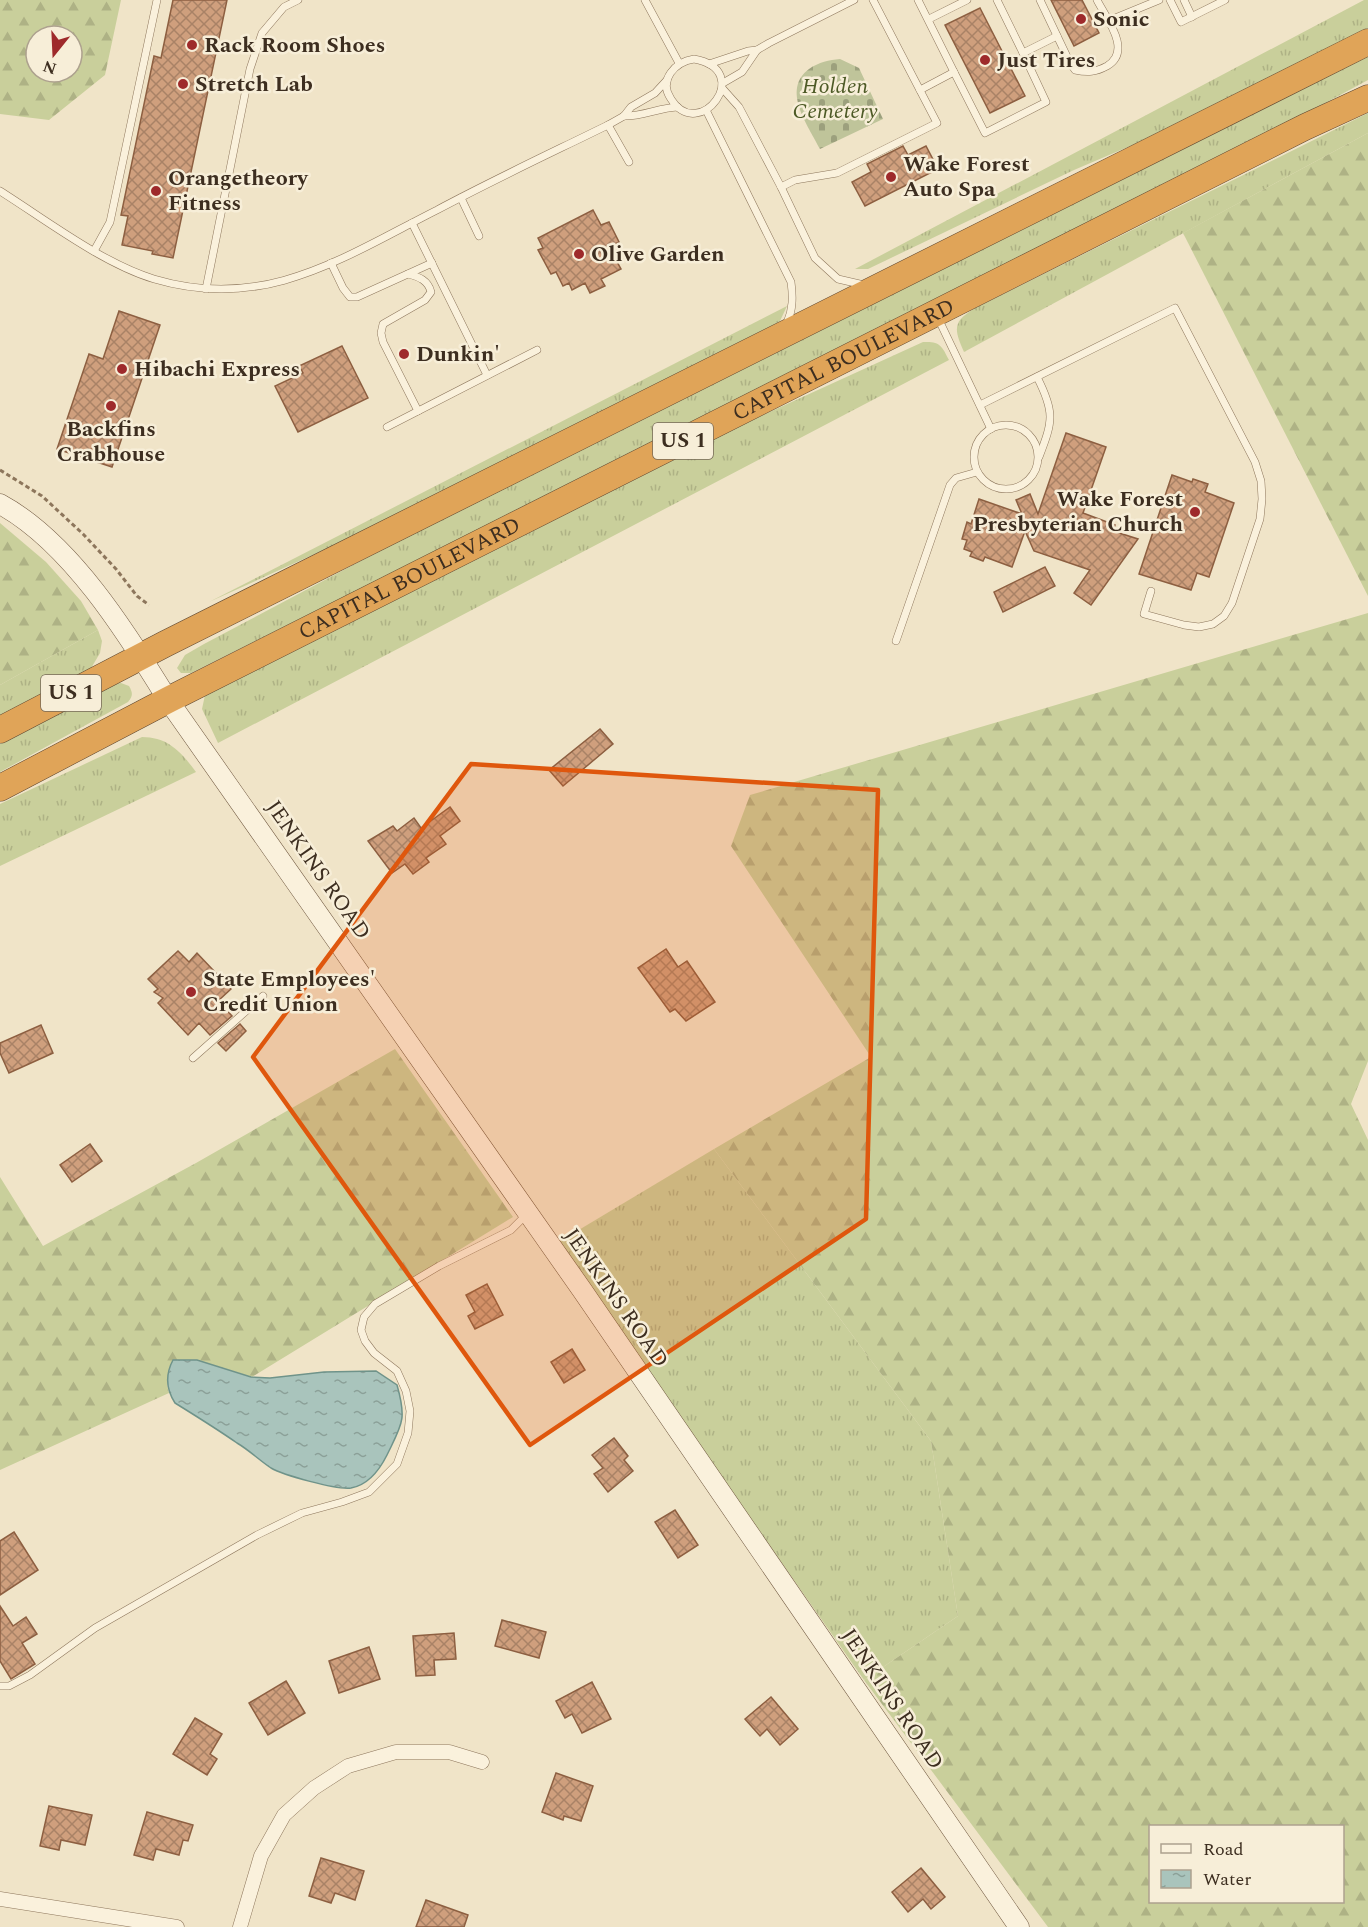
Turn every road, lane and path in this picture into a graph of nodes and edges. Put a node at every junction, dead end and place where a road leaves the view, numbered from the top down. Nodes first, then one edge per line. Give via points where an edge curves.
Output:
1 (157, 0) edge
2 (298, 0) edge
3 (645, 0) edge
4 (854, 0) edge
5 (873, 0) edge
6 (918, 0) edge
7 (967, 0) edge
8 (998, 0) edge
9 (1040, 0) edge
10 (1097, 0) edge
11 (1159, 0) edge
12 (1170, 0) edge
13 (1184, 0) edge
14 (1225, 0) edge
15 (1192, 17) junction
16 (929, 19) junction
17 (1108, 21) junction
18 (1057, 36) junction
19 (1368, 42) edge
20 (757, 51) junction
21 (1023, 53) junction
22 (679, 63) junction
23 (709, 64) junction
24 (954, 72) junction
25 (667, 80) junction
26 (723, 85) junction
27 (920, 90) junction
28 (1368, 98) edge
29 (677, 107) junction
30 (706, 110) junction
31 (624, 116) junction
32 (608, 125) junction
33 (629, 162) dead end
34 (781, 187) junction
35 (0, 191) edge
36 (461, 198) junction
37 (412, 223) junction
38 (479, 236) dead end
39 (94, 251) junction
40 (331, 263) junction
41 (432, 263) junction
42 (408, 274) junction
43 (879, 288) junction
44 (206, 289) junction
45 (935, 313) junction
46 (782, 335) junction
47 (537, 350) dead end
48 (487, 375) junction
49 (1037, 377) junction
50 (980, 405) junction
51 (418, 411) junction
52 (387, 427) dead end
53 (991, 429) junction
54 (1038, 459) junction
55 (0, 470) edge
56 (977, 472) junction
57 (0, 504) edge
58 (1151, 591) dead end
59 (149, 605) dead end
60 (896, 641) dead end
61 (141, 656) junction
62 (168, 700) junction
63 (0, 730) edge
64 (0, 788) edge
65 (263, 996) dead end
66 (193, 1058) dead end
67 (528, 1213) junction
68 (0, 1686) edge
69 (482, 1762) dead end
70 (0, 1899) edge
71 (177, 1927) edge
72 (240, 1927) edge
73 (1019, 1927) edge

1 - 39 lane via 110,222
2 - 44 lane via 284,7 262,33 250,69
3 - 22 lane
4 - 20 lane
5 - 27 lane
6 - 16 lane
7 - 16 lane
8 - 21 lane
9 - 18 lane
10 - 17 lane
11 - 17 lane
12 - 15 lane via 1181,22
13 - 15 lane
14 - 15 lane
16 - 24 lane
17 - 18 lane via 1118,41 1118,52 1110,64 1091,72 1075,70
18 - 21 lane
19 - 43 highway, US 1
20 - 23 lane
20 - 26 lane via 742,72
21 - 24 lane via 1046,102 985,133
22 - 23 lane via 694,59
22 - 25 lane
23 - 26 lane
24 - 27 lane
25 - 29 lane via 668,95
25 - 31 lane
26 - 30 lane via 718,99
26 - 34 lane via 740,107
27 - 34 lane via 937,123 837,173 795,180
28 - 45 highway, CAPITAL BOULEVARD / US 1
29 - 30 lane via 691,113
29 - 31 lane
30 - 46 lane via 791,282 794,300
31 - 32 lane
32 - 33 lane
32 - 36 lane
34 - 43 lane via 815,258 838,279
35 - 39 lane
36 - 37 lane
36 - 38 lane
37 - 40 lane
37 - 41 lane
39 - 44 lane via 152,278
40 - 42 lane via 350,297
40 - 44 lane via 252,288
41 - 42 lane
41 - 48 lane
42 - 51 lane via 429,285 430,292 425,300 383,324 381,333
43 - 46 highway, US 1
45 - 50 lane
45 - 62 highway, CAPITAL BOULEVARD / US 1
46 - 61 highway, US 1
47 - 48 lane
48 - 51 lane
49 - 50 lane
49 - 54 lane via 1049,402 1050,414
49 - 58 lane via 1175,308 1255,462 1262,499 1260,519 1224,616 1199,627 1144,614
50 - 53 lane
51 - 52 lane
53 - 54 lane via 1013,426 1023,431 1031,438
53 - 56 lane via 977,443
54 - 56 lane via 1029,479 1011,489 992,486
55 - 59 path via 42,496
56 - 60 lane via 956,478 950,485
57 - 61 street, JENKINS ROAD via 49,541 100,596
61 - 62 street, JENKINS ROAD
61 - 63 highway, US 1
62 - 64 highway, CAPITAL BOULEVARD / US 1
62 - 67 street, JENKINS ROAD
65 - 66 lane
67 - 68 lane via 511,1230 375,1304 364,1317 361,1330 365,1341 397,1371 410,1411 408,1433 397,1464 369,1492 302,1512 257,1535 95,1628 30,1675 9,1686
67 - 73 street, JENKINS ROAD
69 - 72 street via 449,1752 396,1752 348,1766 314,1788 284,1815 261,1856
70 - 71 street

